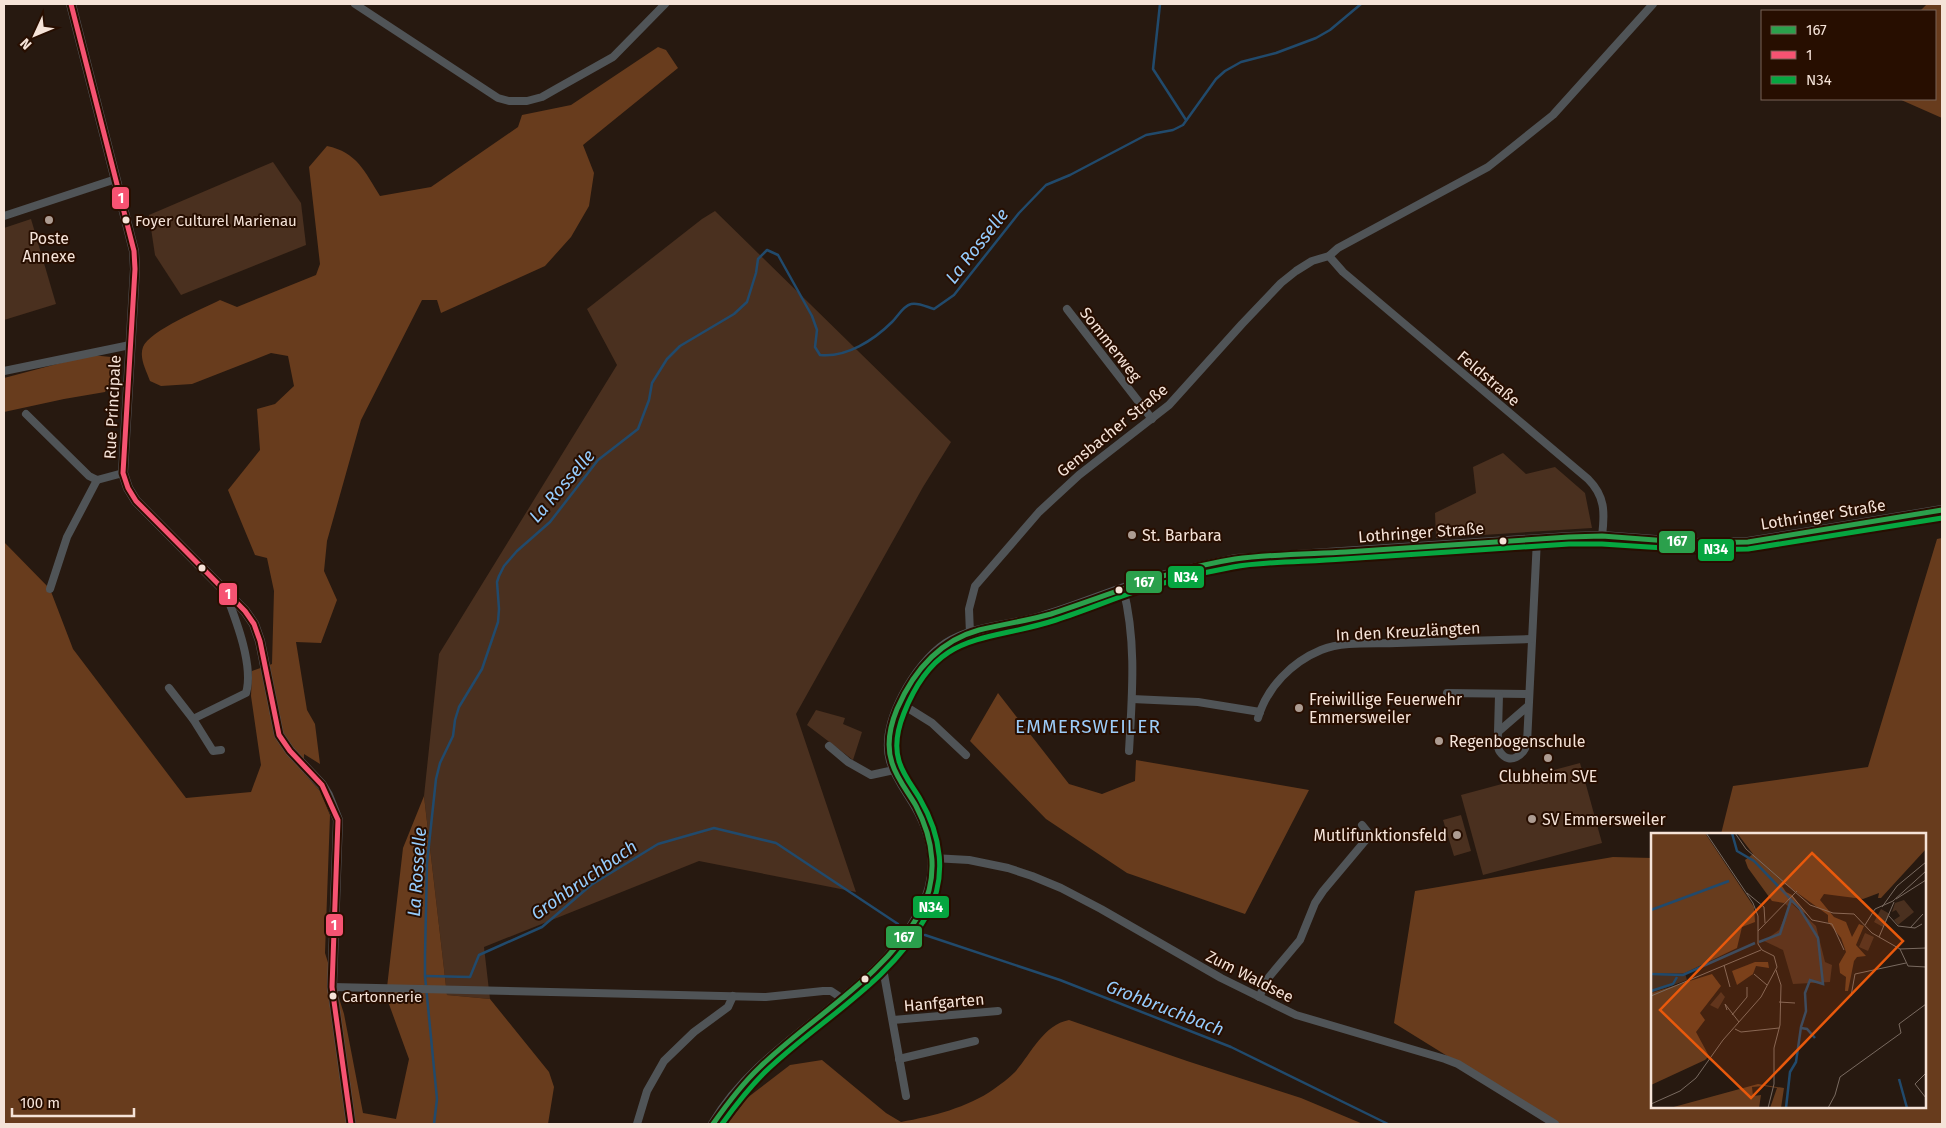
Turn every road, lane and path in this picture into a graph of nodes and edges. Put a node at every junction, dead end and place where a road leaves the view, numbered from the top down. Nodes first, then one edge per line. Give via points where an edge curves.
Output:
1 (71, 4) edge
2 (355, 4) edge
3 (665, 4) edge
4 (1653, 4) edge
5 (116, 179) junction
6 (4, 216) edge
7 (1329, 256) junction
8 (1067, 309) dead end
9 (130, 345) junction
10 (4, 371) edge
11 (26, 414) dead end
12 (1152, 419) junction
13 (123, 473) junction
14 (97, 480) junction
15 (1942, 510) edge
16 (1602, 536) junction
17 (1537, 539) junction
18 (1123, 588) junction
19 (50, 589) dead end
20 (226, 592) junction
21 (970, 634) junction
22 (1531, 639) junction
23 (169, 688) dead end
24 (1447, 693) dead end
25 (1528, 694) junction
26 (1499, 695) junction
27 (1132, 699) junction
28 (900, 704) junction
29 (1528, 706) junction
30 (193, 719) junction
31 (1498, 732) junction
32 (829, 746) dead end
33 (221, 750) dead end
34 (1129, 751) dead end
35 (966, 755) dead end
36 (894, 770) junction
37 (1362, 825) dead end
38 (933, 858) junction
39 (882, 963) junction
40 (332, 987) junction
41 (733, 996) junction
42 (1259, 997) junction
43 (843, 999) junction
44 (998, 1011) dead end
45 (892, 1020) junction
46 (975, 1041) dead end
47 (899, 1059) junction
48 (906, 1096) dead end
49 (351, 1124) edge
50 (637, 1124) edge
51 (713, 1124) edge
52 (1555, 1124) edge

1 - 5 main road, Rue Principale
2 - 3 street via 498,98 515,102 542,97 613,57
4 - 7 street, Gensbacher Straße via 1553,115 1488,167 1338,248
5 - 6 street
5 - 9 main road, Rue Principale via 134,251
7 - 12 street, Gensbacher Straße via 1312,261 1281,283 1169,405
7 - 16 street, Feldstraße via 1343,272 1597,488 1602,499
8 - 12 street, Sommerweg
9 - 10 street
9 - 13 main road, Rue Principale
11 - 14 street via 89,476
12 - 21 street, Gensbacher Straße via 1059,492 974,586 969,609
13 - 14 street
13 - 20 main road, Rue Principale via 136,501
14 - 19 street via 67,537
15 - 16 main road, Lothringer Straße via 1748,542 1671,542
16 - 17 main road, Lothringer Straße
17 - 18 main road, Lothringer Straße via 1236,559
17 - 22 street
18 - 21 main road, Lothringer Straße via 1042,617
18 - 27 street via 1131,622
20 - 30 street via 242,635 248,684 246,693
20 - 40 main road, Rue Principale via 254,624 279,735 322,785 338,820
21 - 28 main road via 956,638 936,652 918,672
22 - 25 street
22 - 27 street, In den Kreuzlängten via 1354,644 1323,649 1288,671 1270,692 1259,715 1198,702
23 - 30 street
24 - 26 street
25 - 26 street
25 - 29 street
26 - 31 street
27 - 34 street
28 - 35 street via 932,723
28 - 36 main road via 890,733 890,759
29 - 31 street
29 - 31 street via 1527,743 1520,756 1512,759 1500,752
30 - 33 street via 214,750
32 - 36 street via 871,775
36 - 38 main road via 924,822
37 - 42 street via 1370,835 1323,891 1300,940 1269,977
38 - 39 main road via 926,899 906,934
38 - 42 street, Zum Waldsee via 969,860 1008,868 1061,888
39 - 43 main road
39 - 45 street, Hanfgarten
40 - 41 street
40 - 49 main road, Rue Principale
41 - 43 street via 831,991
41 - 50 street via 728,1008 694,1032 664,1060 647,1091
42 - 52 street, Zum Waldsee via 1296,1014 1458,1064
43 - 51 main road via 752,1076
44 - 45 street, Hanfgarten
45 - 47 street, Hanfgarten
46 - 47 street
47 - 48 street, Hanfgarten

